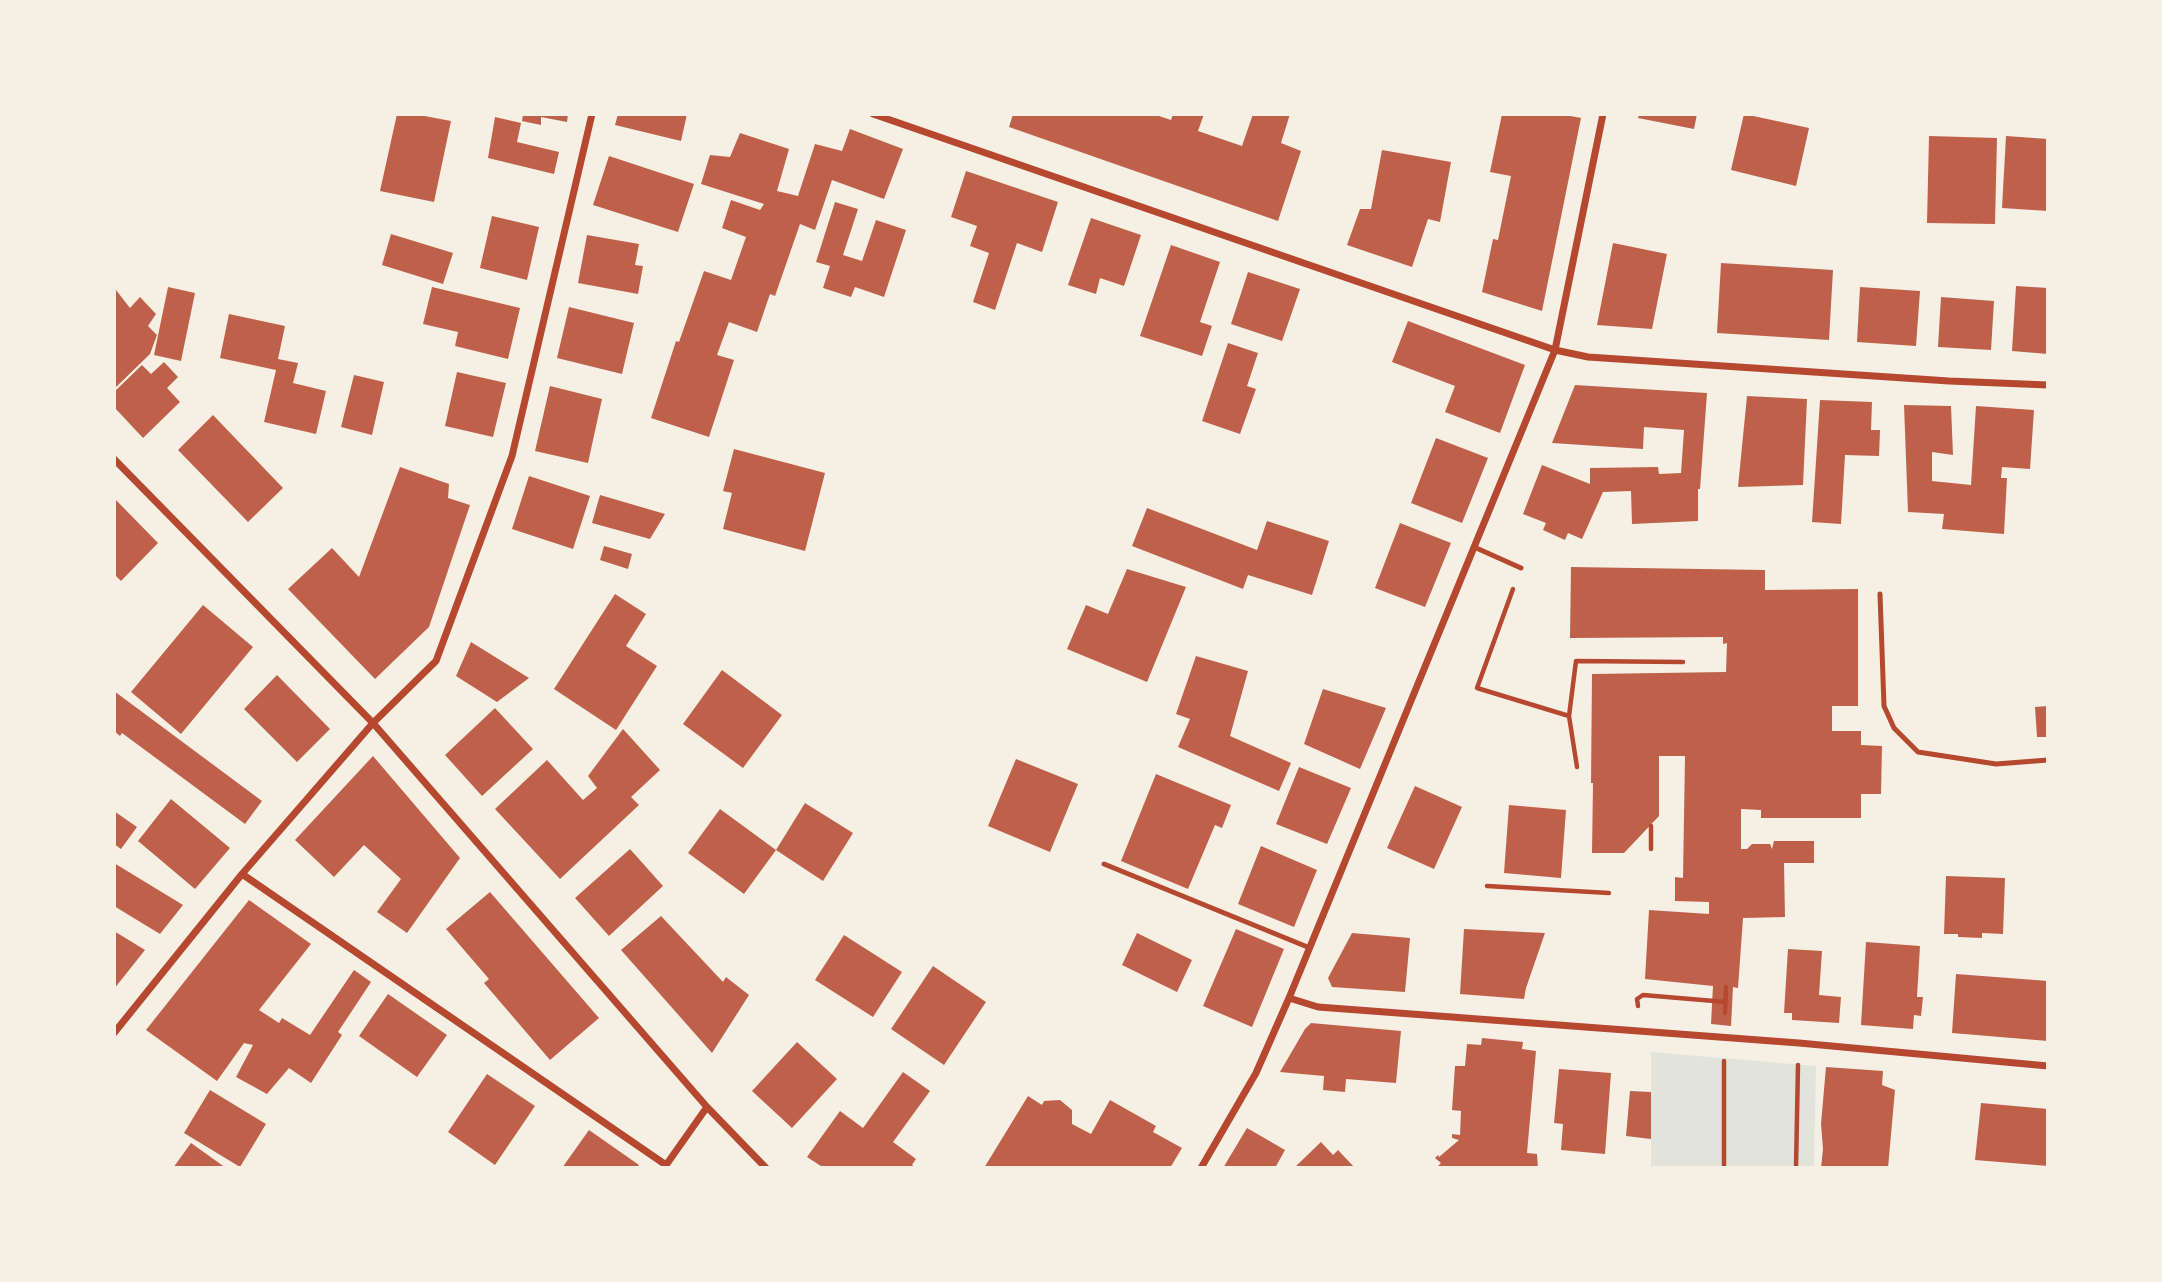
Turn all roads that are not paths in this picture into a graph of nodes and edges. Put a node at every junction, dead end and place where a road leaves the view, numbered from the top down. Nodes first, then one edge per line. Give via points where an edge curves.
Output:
1 (592, 114) edge
2 (873, 114) edge
3 (1603, 114) edge
4 (1555, 350) junction
5 (2048, 386) edge
6 (114, 459) edge
7 (1474, 547) junction
8 (1521, 568) road end
9 (1880, 593) dead end
10 (373, 723) junction
11 (2048, 760) edge
12 (1104, 864) dead end
13 (242, 874) junction
14 (1310, 948) junction
15 (1289, 998) junction
16 (114, 1033) edge
17 (2048, 1066) edge
18 (708, 1107) junction
19 (665, 1167) edge
20 (766, 1168) edge
21 (1202, 1168) edge

1 - 10 street via 512,456 436,661
2 - 4 street
3 - 4 street
4 - 5 street via 1588,357
4 - 7 street
6 - 10 street
7 - 8 lane
7 - 14 street
9 - 11 lane via 1884,706 1894,727 1918,752 1996,764
10 - 13 street
10 - 18 street
12 - 14 lane
13 - 16 street
13 - 19 street
14 - 15 street
15 - 17 street via 1318,1007
15 - 21 street via 1256,1073
18 - 19 street
18 - 20 street

